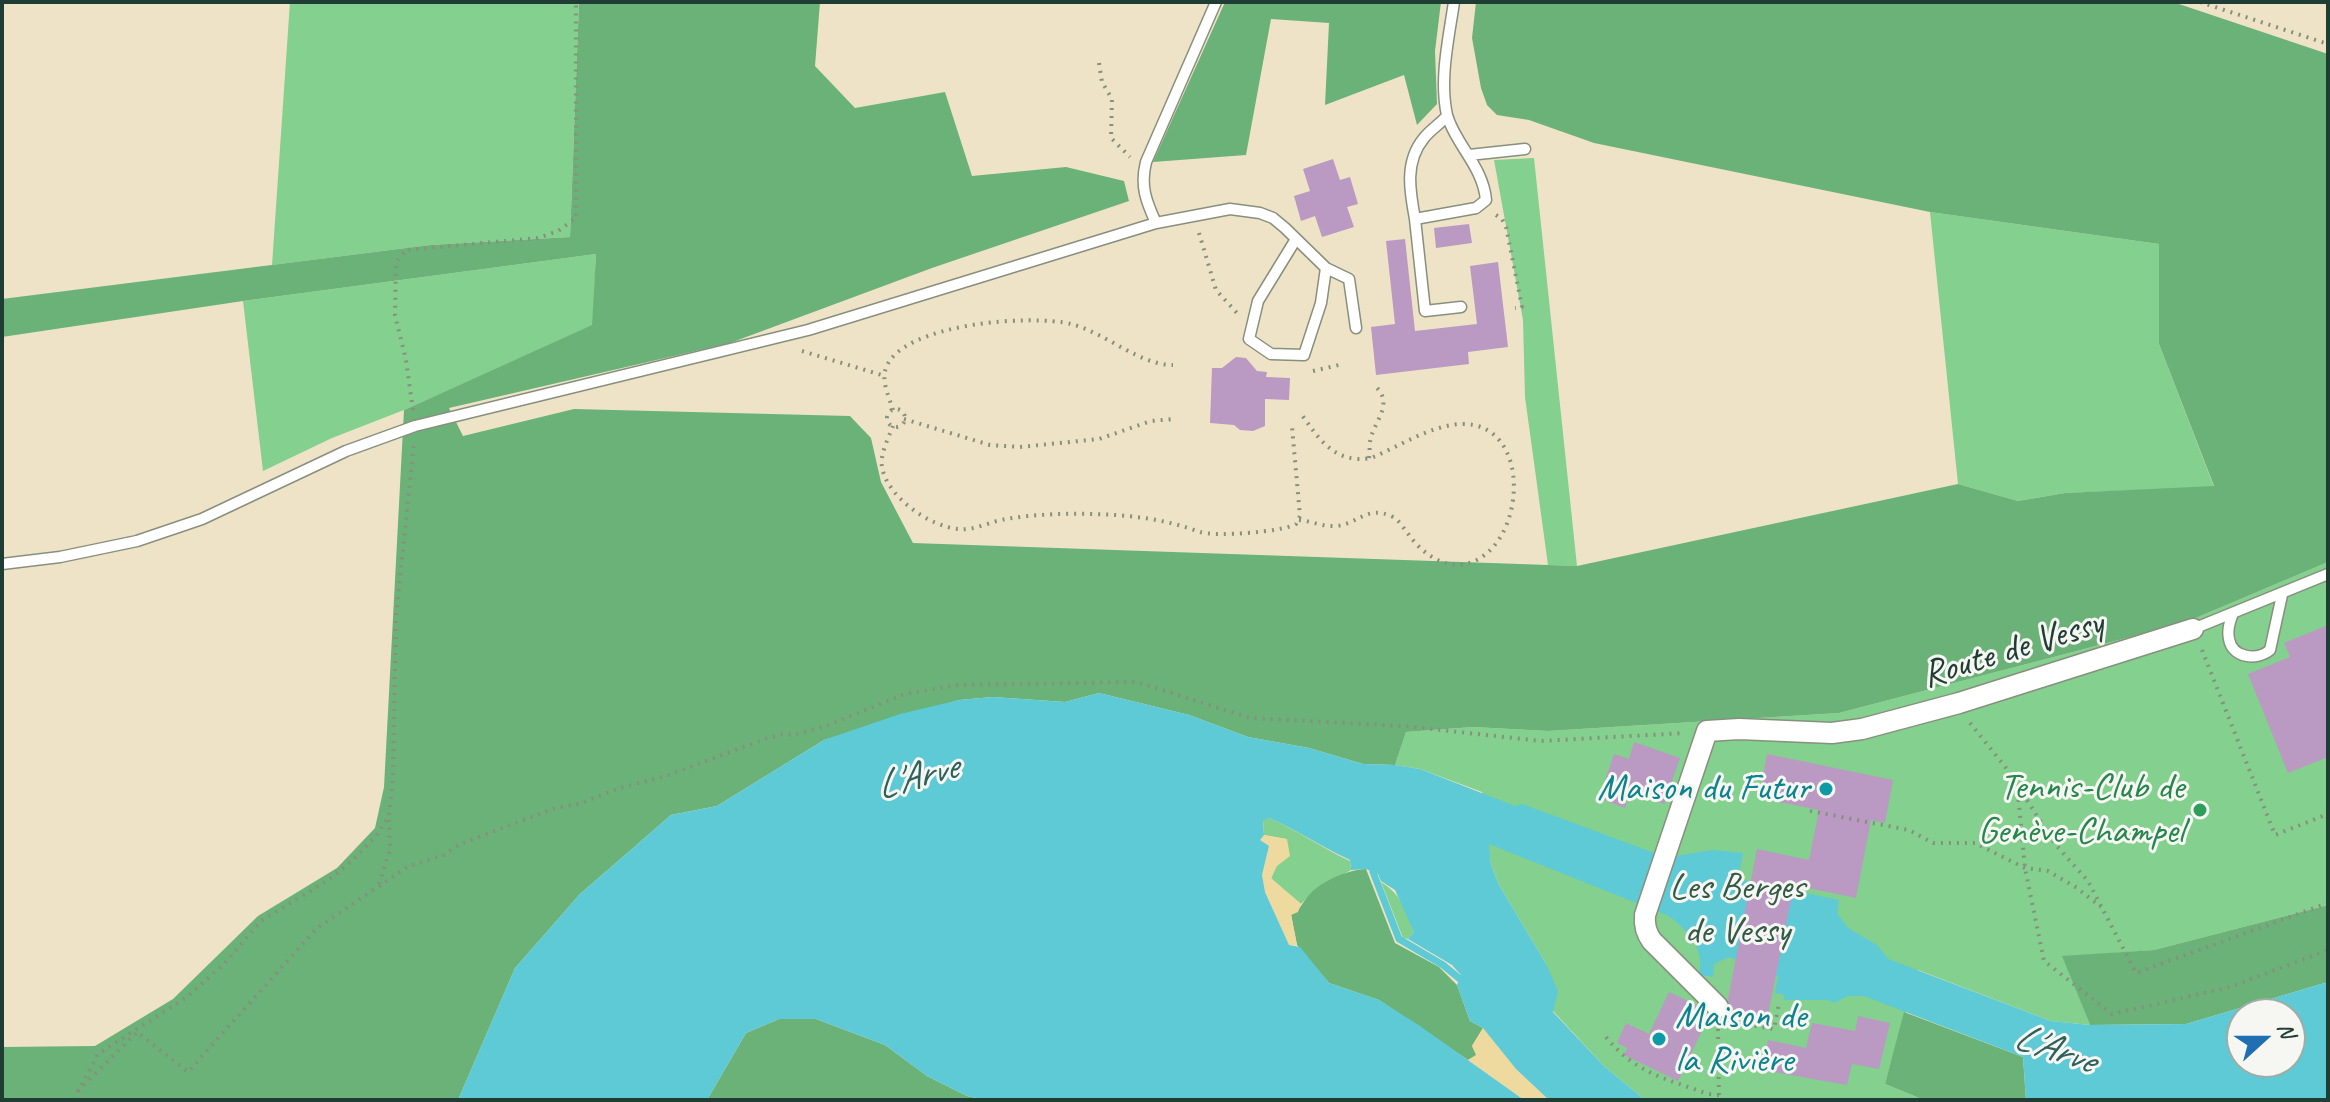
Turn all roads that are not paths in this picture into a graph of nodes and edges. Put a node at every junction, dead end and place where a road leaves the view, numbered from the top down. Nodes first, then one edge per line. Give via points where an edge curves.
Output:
1 (1216, 2) edge
2 (1454, 2) edge
3 (1447, 116) junction
4 (1525, 149) dead end
5 (1469, 155) junction
6 (1415, 219) junction
7 (1156, 223) junction
8 (1296, 239) junction
9 (1326, 268) junction
10 (1461, 307) dead end
11 (1356, 328) dead end
12 (2, 564) edge
13 (2328, 574) edge
14 (2282, 595) junction
15 (2233, 613) junction
16 (2193, 629) joint
17 (1718, 1007) dead end

1 - 7 lane via 1144,168 1144,193
2 - 3 lane via 1446,65
3 - 5 lane
3 - 6 lane via 1422,140 1413,162 1409,181
4 - 5 lane
5 - 6 lane via 1484,188 1481,207
6 - 10 lane via 1425,311
7 - 8 lane via 1230,209 1273,218
7 - 12 lane via 764,341 415,426 346,451 202,519 137,541
8 - 9 lane
8 - 9 lane via 1258,301 1249,339 1271,354 1304,355
9 - 11 lane via 1349,279
13 - 14 lane, Route de Vessy
14 - 15 lane, Route de Vessy
14 - 15 lane via 2270,650 2264,655 2236,653 2229,643
15 - 16 lane, Route de Vessy
16 - 17 street, Route de Vessy via 1959,703 1847,732 1707,731 1645,924 1649,937

